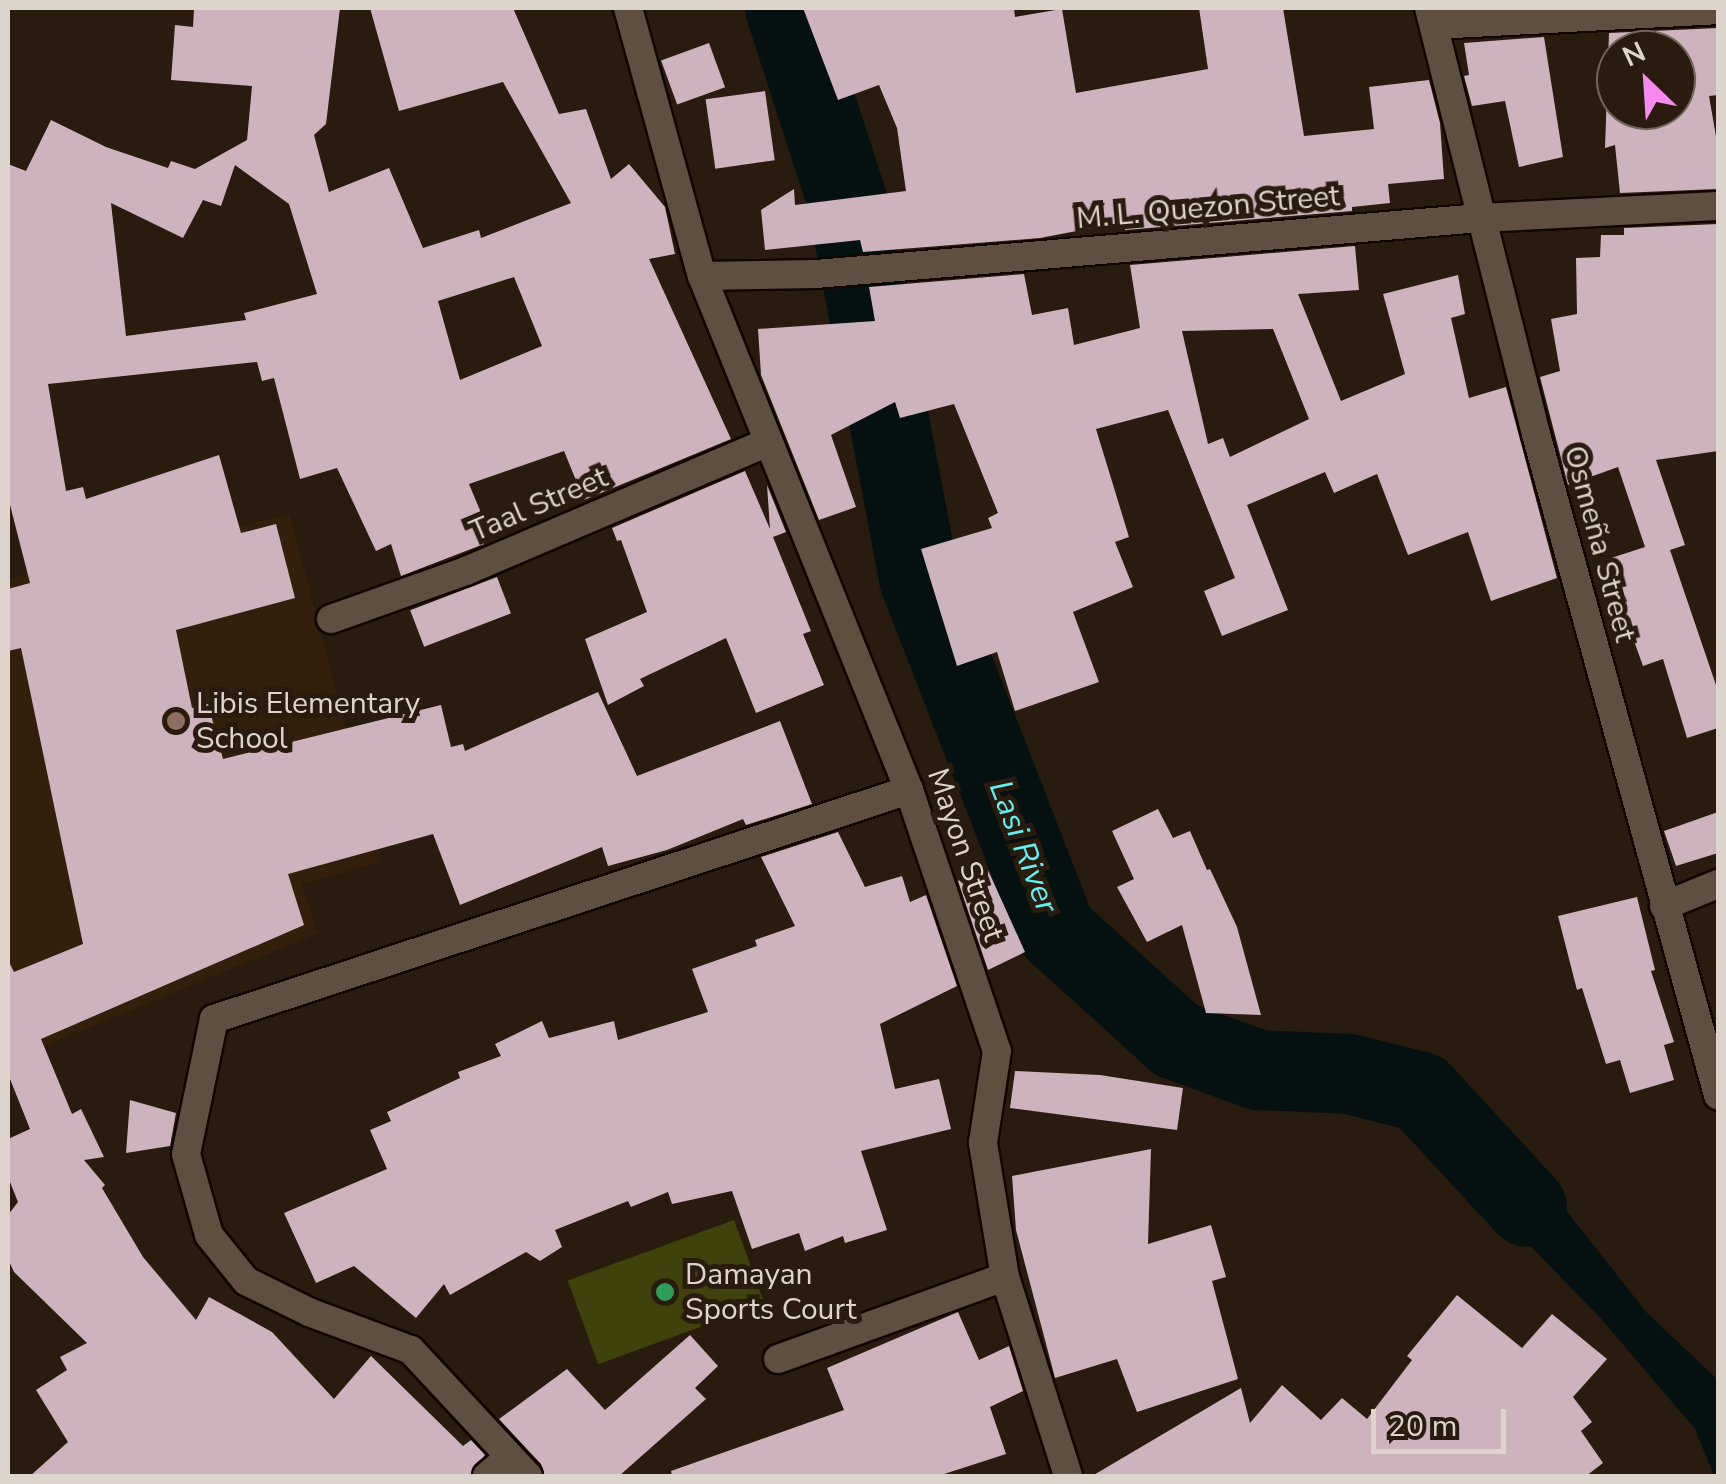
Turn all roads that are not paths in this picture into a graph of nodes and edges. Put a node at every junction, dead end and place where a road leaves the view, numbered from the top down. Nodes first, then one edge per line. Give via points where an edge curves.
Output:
1 (628, 8) edge
2 (1718, 10) edge
3 (1431, 16) edge
4 (1718, 206) edge
5 (1480, 218) junction
6 (702, 276) junction
7 (769, 442) junction
8 (331, 619) dead end
9 (909, 790) junction
10 (1718, 884) edge
11 (1664, 906) junction
12 (1718, 1095) edge
13 (1005, 1277) junction
14 (778, 1359) dead end
15 (519, 1466) edge
16 (487, 1476) edge
17 (1068, 1476) edge

1 - 6 street, Mayon Street
2 - 3 street
3 - 5 street, Osmeña Street
4 - 5 street, M. L. Quezon Street
5 - 6 street, M. L. Quezon Street via 816,274
5 - 11 street, Osmeña Street
6 - 7 street, Mayon Street
7 - 8 street, Taal Street via 466,571
7 - 9 street, Mayon Street
9 - 13 street, Mayon Street via 998,1051 983,1143
9 - 15 street via 214,1019 186,1154 209,1235 246,1280 411,1350
10 - 11 street
11 - 12 street, Osmeña Street
13 - 14 street
13 - 17 street, Mayon Street
15 - 16 street

